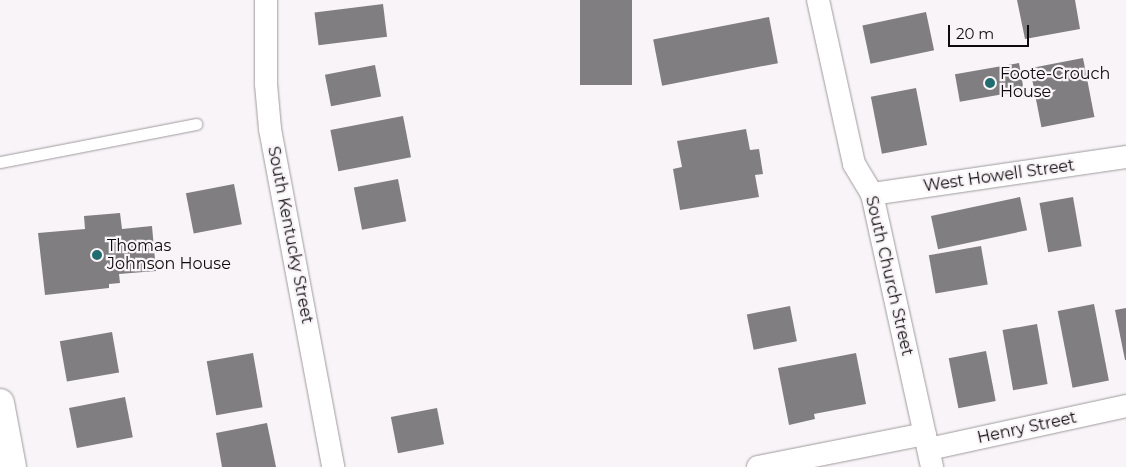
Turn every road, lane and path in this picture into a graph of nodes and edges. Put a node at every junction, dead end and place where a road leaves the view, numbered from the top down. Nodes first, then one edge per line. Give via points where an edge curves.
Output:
1 (266, 0) edge
2 (818, 0) edge
3 (196, 124) dead end
4 (1126, 157) edge
5 (0, 162) edge
6 (872, 194) junction
7 (0, 403) edge
8 (1126, 406) edge
9 (929, 450) edge
10 (12, 467) edge
11 (333, 467) edge
12 (758, 467) edge

1 - 11 street, South Kentucky Street via 266,84 270,129
2 - 6 street, South Church Street via 854,164
3 - 5 lane
4 - 6 street, West Howell Street
6 - 9 street, South Church Street
7 - 10 street
8 - 9 street, Henry Street
9 - 12 street, Henry Street via 838,451

